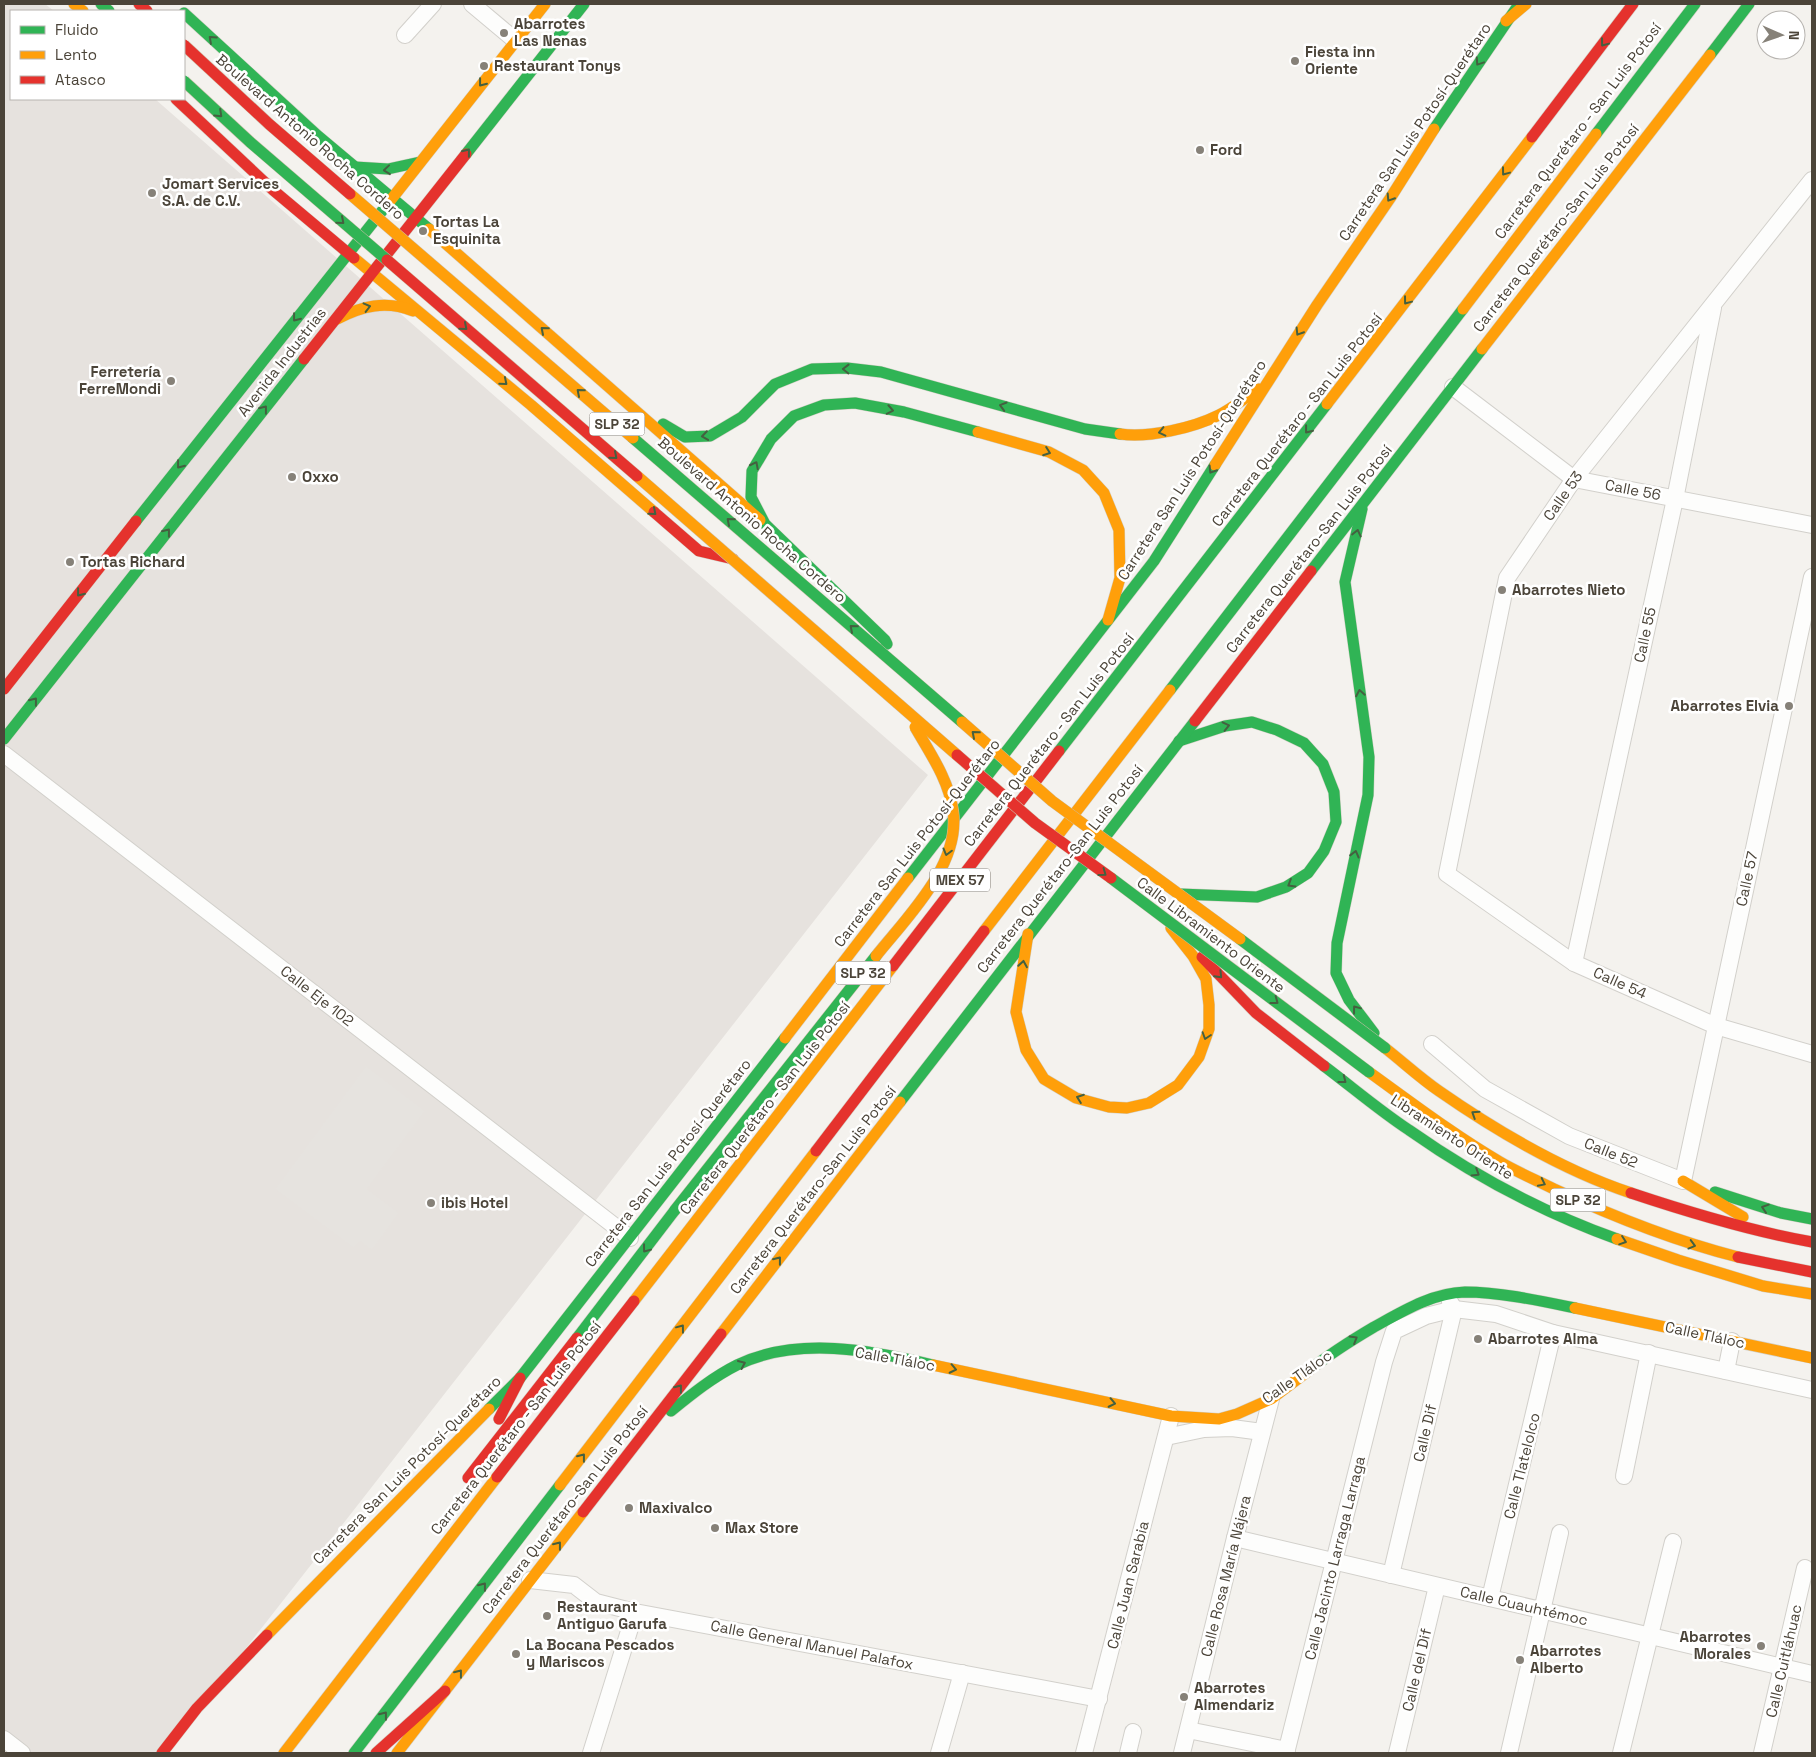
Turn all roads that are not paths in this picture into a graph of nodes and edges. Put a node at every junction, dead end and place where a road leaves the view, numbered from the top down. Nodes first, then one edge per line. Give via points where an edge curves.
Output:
1 (433, 4) edge
2 (472, 4) edge
3 (545, 4) edge
4 (584, 4) edge
5 (1519, 4) edge
6 (1526, 4) edge
7 (1633, 4) edge
8 (1694, 4) edge
9 (1749, 4) edge
10 (185, 14) edge
11 (1506, 21) junction
12 (405, 34) dead end
13 (515, 40) junction
14 (185, 46) edge
15 (185, 81) edge
16 (177, 100) edge
17 (317, 136) junction
18 (420, 162) junction
19 (354, 167) junction
20 (452, 170) junction
21 (1812, 180) edge
22 (273, 190) junction
23 (392, 198) junction
24 (438, 208) dead end
25 (415, 218) junction
26 (310, 221) junction
27 (440, 223) dead end
28 (323, 246) dead end
29 (347, 252) junction
30 (466, 261) junction
31 (324, 266) dead end
32 (372, 272) junction
33 (314, 295) junction
34 (1713, 306) junction
35 (425, 317) junction
36 (326, 330) junction
37 (1268, 382) junction
38 (1453, 386) junction
39 (630, 405) junction
40 (1574, 479) junction
41 (1675, 498) junction
42 (1364, 501) junction
43 (765, 524) junction
44 (1812, 525) edge
45 (732, 559) junction
46 (1812, 577) edge
47 (1809, 612) edge
48 (1108, 620) junction
49 (897, 666) junction
50 (4, 689) edge
51 (906, 710) junction
52 (4, 739) edge
53 (1179, 741) junction
54 (4, 754) edge
55 (1052, 801) joint
56 (1447, 874) joint
57 (1180, 894) junction
58 (1161, 915) junction
59 (1028, 934) junction
60 (1574, 962) junction
61 (1716, 1026) junction
62 (1432, 1044) dead end
63 (1385, 1048) junction
64 (1812, 1054) edge
65 (1369, 1072) joint
66 (1683, 1181) junction
67 (1812, 1219) edge
68 (1774, 1235) junction
69 (1812, 1235) edge
70 (630, 1238) junction
71 (1812, 1242) edge
72 (1767, 1265) junction
73 (1812, 1272) edge
74 (1812, 1279) edge
75 (1446, 1294) junction
76 (1812, 1294) edge
77 (1454, 1309) junction
78 (1554, 1333) junction
79 (1732, 1341) junction
80 (1649, 1353) junction
81 (1812, 1358) edge
82 (1384, 1362) joint
83 (1726, 1370) junction
84 (520, 1378) junction
85 (1812, 1390) edge
86 (1271, 1399) junction
87 (1171, 1416) junction
88 (645, 1432) junction
89 (1262, 1432) junction
90 (1166, 1438) junction
91 (1624, 1476) dead end
92 (1560, 1533) dead end
93 (438, 1535) dead end
94 (1235, 1538) junction
95 (1672, 1542) dead end
96 (1334, 1562) junction
97 (1805, 1568) dead end
98 (1391, 1575) junction
99 (530, 1580) junction
100 (412, 1585) junction
101 (1437, 1586) junction
102 (1490, 1598) junction
103 (1542, 1611) junction
104 (635, 1612) junction
105 (1649, 1636) junction
106 (1782, 1667) junction
107 (962, 1673) junction
108 (1812, 1674) edge
109 (444, 1691) junction
110 (1098, 1699) junction
111 (1188, 1730) junction
112 (1134, 1732) dead end
113 (4, 1739) edge
114 (1287, 1752) edge
115 (22, 1753) edge
116 (162, 1753) edge
117 (284, 1753) edge
118 (354, 1753) edge
119 (376, 1753) edge
120 (397, 1753) edge
121 (591, 1753) edge
122 (938, 1753) edge
123 (1084, 1753) edge
124 (1128, 1753) edge
125 (1182, 1753) edge
126 (1397, 1753) edge
127 (1509, 1753) edge
128 (1621, 1753) edge
129 (1762, 1753) edge

1 - 12 street
2 - 13 street
3 - 13 main road, Avenida Industrias
20 -> 4 main road, Avenida Industrias
5 - 11 main road, Carretera San Luis Potosí-Querétaro
6 - 11 main road
7 -> 100 main road, Carretera Querétaro - San Luis Potosí / MEX 57 via 1358,365
118 -> 8 main road, Carretera Querétaro - San Luis Potosí / MEX 57 via 1288,539
9 - 38 main road, Carretera Querétaro-San Luis Potosí
17 -> 10 main road, Boulevard Antonio Rocha Cordero / SLP 32
11 -> 37 main road, Carretera San Luis Potosí-Querétaro
13 -> 18 main road, Avenida Industrias
49 -> 14 main road, Boulevard Antonio Rocha Cordero / SLP 32, bridge via 269,124
15 -> 45 main road, SLP 32, bridge via 250,142
16 - 22 main road, SLP 32
17 - 19 main road, Boulevard Antonio Rocha Cordero / SLP 32
17 - 22 main road via 333,158 333,176 329,185 323,192 305,198
18 -> 19 main road via 389,170
18 - 23 main road, Avenida Industrias
19 - 23 main road, Boulevard Antonio Rocha Cordero / SLP 32
20 - 24 main road via 438,200
20 - 25 main road, Avenida Industrias
21 - 34 street, Calle 53
22 - 26 main road, SLP 32
23 - 25 main road, Boulevard Antonio Rocha Cordero / SLP 32
23 - 29 main road, Avenida Industrias
25 - 30 main road, Boulevard Antonio Rocha Cordero / SLP 32
25 - 32 main road, Avenida Industrias
26 - 28 main road
26 - 29 main road, SLP 32
27 - 30 main road via 441,230
29 - 32 main road, SLP 32
29 - 33 main road, Avenida Industrias
30 - 35 main road via 436,259 420,270 413,292
39 -> 30 main road, Boulevard Antonio Rocha Cordero / SLP 32
31 - 33 main road
32 - 35 main road, SLP 32
32 - 36 main road, Avenida Industrias
33 -> 50 main road, Avenida Industrias
34 - 40 street, Calle 53
34 - 41 street, Calle 55
36 -> 35 main road via 349,312 378,304 406,307
35 -> 45 main road, SLP 32 via 532,405 699,552
52 -> 36 main road, Avenida Industrias
37 -> 39 main road via 1220,415 1152,434 1123,435 1085,429 881,372 847,368 812,369 775,384 742,417 710,436 685,437
37 -> 48 main road, Carretera San Luis Potosí-Querétaro via 1154,561
38 - 40 street, Calle 56
38 - 42 main road, Carretera Querétaro-San Luis Potosí
39 - 43 main road, Boulevard Antonio Rocha Cordero / SLP 32
40 - 41 street, Calle 56
40 - 56 street, Calle 53 via 1507,578
41 - 44 street, Calle 56
41 - 60 street, Calle 55
42 - 53 main road, Carretera Querétaro-San Luis Potosí
63 -> 42 main road via 1349,1000 1336,973 1336,943 1368,795 1369,757 1345,582
43 -> 48 main road via 751,498 752,471 770,439 794,416 824,405 855,403 904,412 1049,452 1083,470 1104,493 1119,530 1120,578
43 - 49 main road, Boulevard Antonio Rocha Cordero via 885,640
45 - 51 main road, SLP 32, bridge
46 - 47 street, Calle 57
47 - 61 street, Calle 57
48 - 70 main road, Carretera San Luis Potosí-Querétaro
55 -> 49 main road, Boulevard Antonio Rocha Cordero / SLP 32, bridge
51 -> 58 main road, Calle Libramiento Oriente / SLP 32, bridge via 1035,823
51 -> 84 main road, SLP 32, bridge via 938,769 952,805 954,823 946,858 935,882 675,1210 466,1482
53 -> 57 main road via 1225,726 1252,722 1304,743 1324,764 1334,792 1336,822 1324,851 1308,873 1286,887 1257,897
53 - 59 main road, Carretera Querétaro-San Luis Potosí
54 - 70 street, Calle Eje 102
55 - 57 main road, Calle Libramiento Oriente / SLP 32, bridge
56 - 60 street, Calle 54
57 - 63 main road, Calle Libramiento Oriente / SLP 32, bridge
58 -> 59 main road, bridge via 1194,956 1206,979 1208,1029 1199,1057 1178,1085 1149,1103 1127,1108 1076,1098 1044,1079 1026,1050 1016,1012
58 -> 65 main road, Calle Libramiento Oriente / SLP 32, bridge
58 -> 76 main road, Libramiento Oriente via 1256,1013 1408,1130 1489,1181 1581,1226 1678,1260 1763,1286
88 -> 59 main road, Carretera Querétaro-San Luis Potosí
60 - 61 street, Calle 54
61 - 64 street, Calle 54
61 - 66 street, Calle 57
62 - 66 street, Calle 52 via 1485,1089 1569,1136
68 -> 63 main road, SLP 32 via 1689,1212 1602,1183 1513,1139 1438,1090
65 -> 72 main road, Libramiento Oriente / SLP 32 via 1501,1162 1592,1207 1682,1242
67 -> 66 main road, Calle 52 via 1781,1213
66 - 68 main road
68 - 69 main road
68 - 71 main road, SLP 32
70 - 84 main road, Carretera San Luis Potosí-Querétaro
72 - 73 main road, Libramiento Oriente / SLP 32
72 - 74 main road
75 - 77 street
75 - 79 main road, Calle Tláloc via 1466,1292 1526,1298
86 -> 75 main road, Calle Tláloc via 1334,1351 1412,1305
77 - 78 street, Calle Tláloc via 1496,1314
77 - 82 street, Calle Tláloc via 1426,1316 1394,1331
77 - 98 street, Calle Dif
78 - 80 street, Calle Tláloc
78 - 102 street, Calle Tlatelolco
79 - 81 main road, Calle Tláloc
79 - 83 street
80 - 83 street, Calle Tláloc
80 - 91 street
82 - 96 street, Calle Jacinto Larraga Larraga
83 - 85 street, Calle Tláloc
84 - 116 main road, Carretera San Luis Potosí-Querétaro via 306,1593 197,1708
86 - 87 main road, Calle Tláloc via 1219,1419
86 - 89 street, Calle Rosa María Nájera
88 -> 87 main road, Calle Tláloc via 723,1373 759,1356 809,1348 880,1354
87 - 90 street, Calle Juan Sarabia
99 -> 88 main road, Carretera Querétaro-San Luis Potosí
89 - 90 street via 1204,1429
89 - 94 street, Calle Rosa María Nájera
90 - 110 street, Calle Juan Sarabia
92 - 103 street
93 - 100 main road
94 - 96 street, Calle Cuauhtémoc
94 - 111 street, Calle Rosa María Nájera
95 - 105 street
96 - 98 street, Calle Cuauhtémoc
96 - 114 street, Calle Jacinto Larraga Larraga
97 - 106 street, Calle Cuitláhuac
98 - 101 street, Calle Cuauhtémoc
99 - 104 street, Calle General Manuel Palafox via 574,1585 596,1602
109 -> 99 main road, Carretera Querétaro-San Luis Potosí
100 - 117 main road, Carretera Querétaro - San Luis Potosí / MEX 57
101 - 102 street, Calle Cuauhtémoc
101 - 126 street, Calle del Dif
102 - 103 street, Calle Cuauhtémoc
103 - 105 street, Calle Cuauhtémoc
103 - 127 street
104 - 107 street, Calle General Manuel Palafox
104 - 121 street
105 - 106 street, Calle Cuauhtémoc
105 - 128 street
106 - 108 street, Calle Cuauhtémoc
106 - 129 street, Calle Cuitláhuac
107 - 110 street, Calle General Manuel Palafox
107 - 122 street
109 - 119 main road
109 - 120 main road, Carretera Querétaro-San Luis Potosí
110 - 123 street, Calle Juan Sarabia
111 - 114 street
111 - 125 street, Calle Rosa María Nájera
112 - 124 street
113 - 115 street

